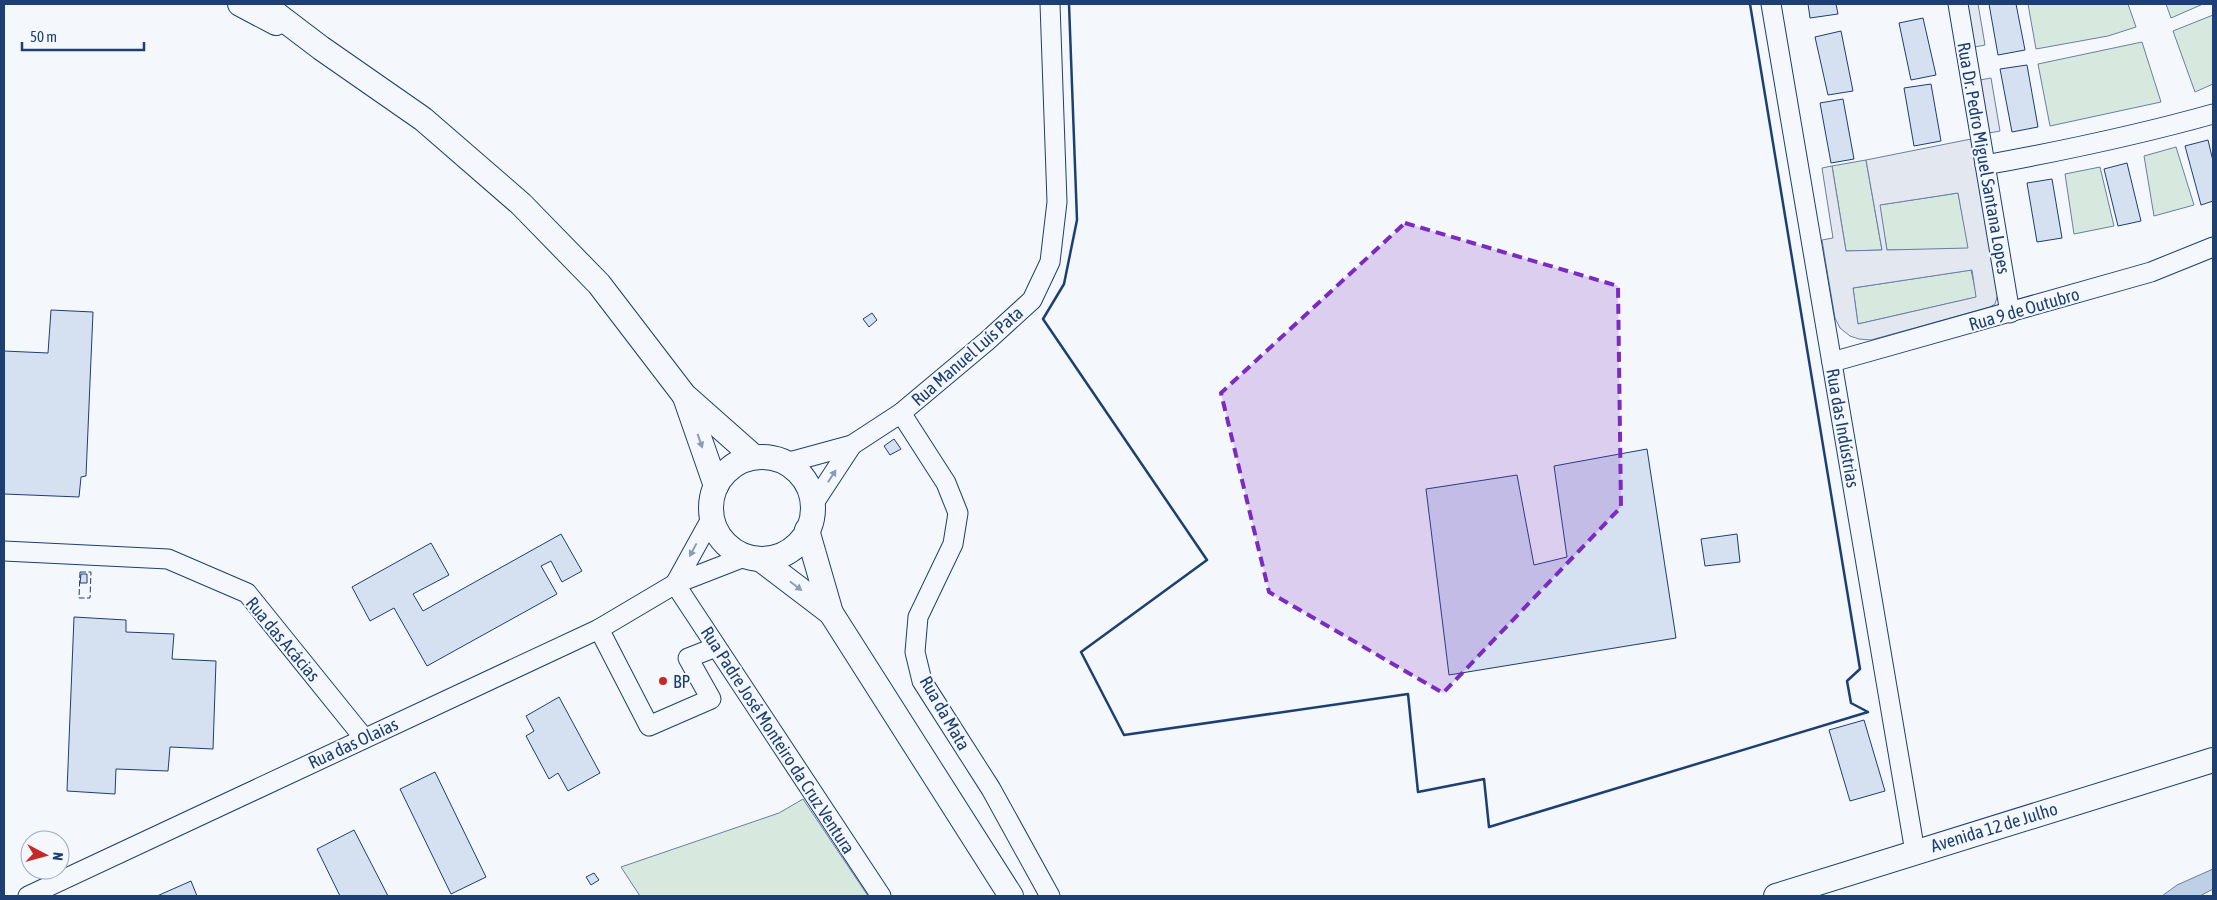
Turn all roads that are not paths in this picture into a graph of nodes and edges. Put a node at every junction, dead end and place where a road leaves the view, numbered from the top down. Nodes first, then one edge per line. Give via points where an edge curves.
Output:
1 (240, 4) edge
2 (263, 4) edge
3 (1050, 4) edge
4 (1771, 4) edge
5 (1958, 4) edge
6 (321, 48) junction
7 (2213, 114) edge
8 (1985, 165) junction
9 (2213, 248) edge
10 (2010, 313) junction
11 (1832, 362) junction
12 (684, 395) junction
13 (901, 413) junction
14 (852, 445) junction
15 (754, 457) junction
16 (786, 463) junction
17 (716, 486) junction
18 (812, 506) junction
19 (712, 517) junction
20 (807, 530) junction
21 (4, 552) edge
22 (753, 558) junction
23 (675, 584) junction
24 (832, 613) junction
25 (599, 629) junction
26 (716, 647) junction
27 (364, 738) junction
28 (2213, 760) edge
29 (1915, 852) junction
30 (28, 896) edge
31 (881, 896) edge
32 (1011, 896) edge
33 (1050, 896) edge
34 (1776, 896) edge

1 - 6 main road
2 - 6 main road
3 - 13 street, Rua Manuel Luís Pata via 1057,202 1050,262 1032,300
4 - 11 street, Rua das Indústrias
5 - 8 street, Rua Dr. Pedro Miguel Santana Lopes
6 - 12 main road via 423,119 521,204 599,284
7 - 8 street via 2156,130
8 - 10 street, Rua Dr. Pedro Miguel Santana Lopes
9 - 10 street, Rua 9 de Outubro via 2151,272
10 - 11 street, Rua 9 de Outubro
11 - 29 street, Rua das Indústrias
12 - 15 main road
12 -> 17 main road
13 - 14 street, Rua Manuel Luís Pata
13 - 33 street, Rua da Mata via 946,483 958,512 953,544 918,617 914,652 922,681 991,789
14 - 16 street
18 -> 14 street
15 - 16 main road
15 - 17 main road via 738,463
16 - 18 main road via 800,474 809,489
17 - 19 main road via 711,501
18 - 20 main road
19 - 22 main road via 724,542
19 -> 23 street
20 - 22 main road via 788,552 774,557
20 - 24 main road
21 - 27 street, Rua das Acácias via 168,559 247,593
22 - 23 street, Rua das Olaias
22 -> 24 main road
23 - 25 street, Rua das Olaias
23 - 26 street, Rua Padre José Monteiro da Cruz Ventura
24 - 32 main road
25 - 26 street via 649,726 711,699 688,658
25 - 27 street, Rua das Olaias
26 - 31 street, Rua Padre José Monteiro da Cruz Ventura
27 - 30 street, Rua das Olaias
28 - 29 main road, Avenida 12 de Julho
29 - 34 main road, Avenida 12 de Julho

